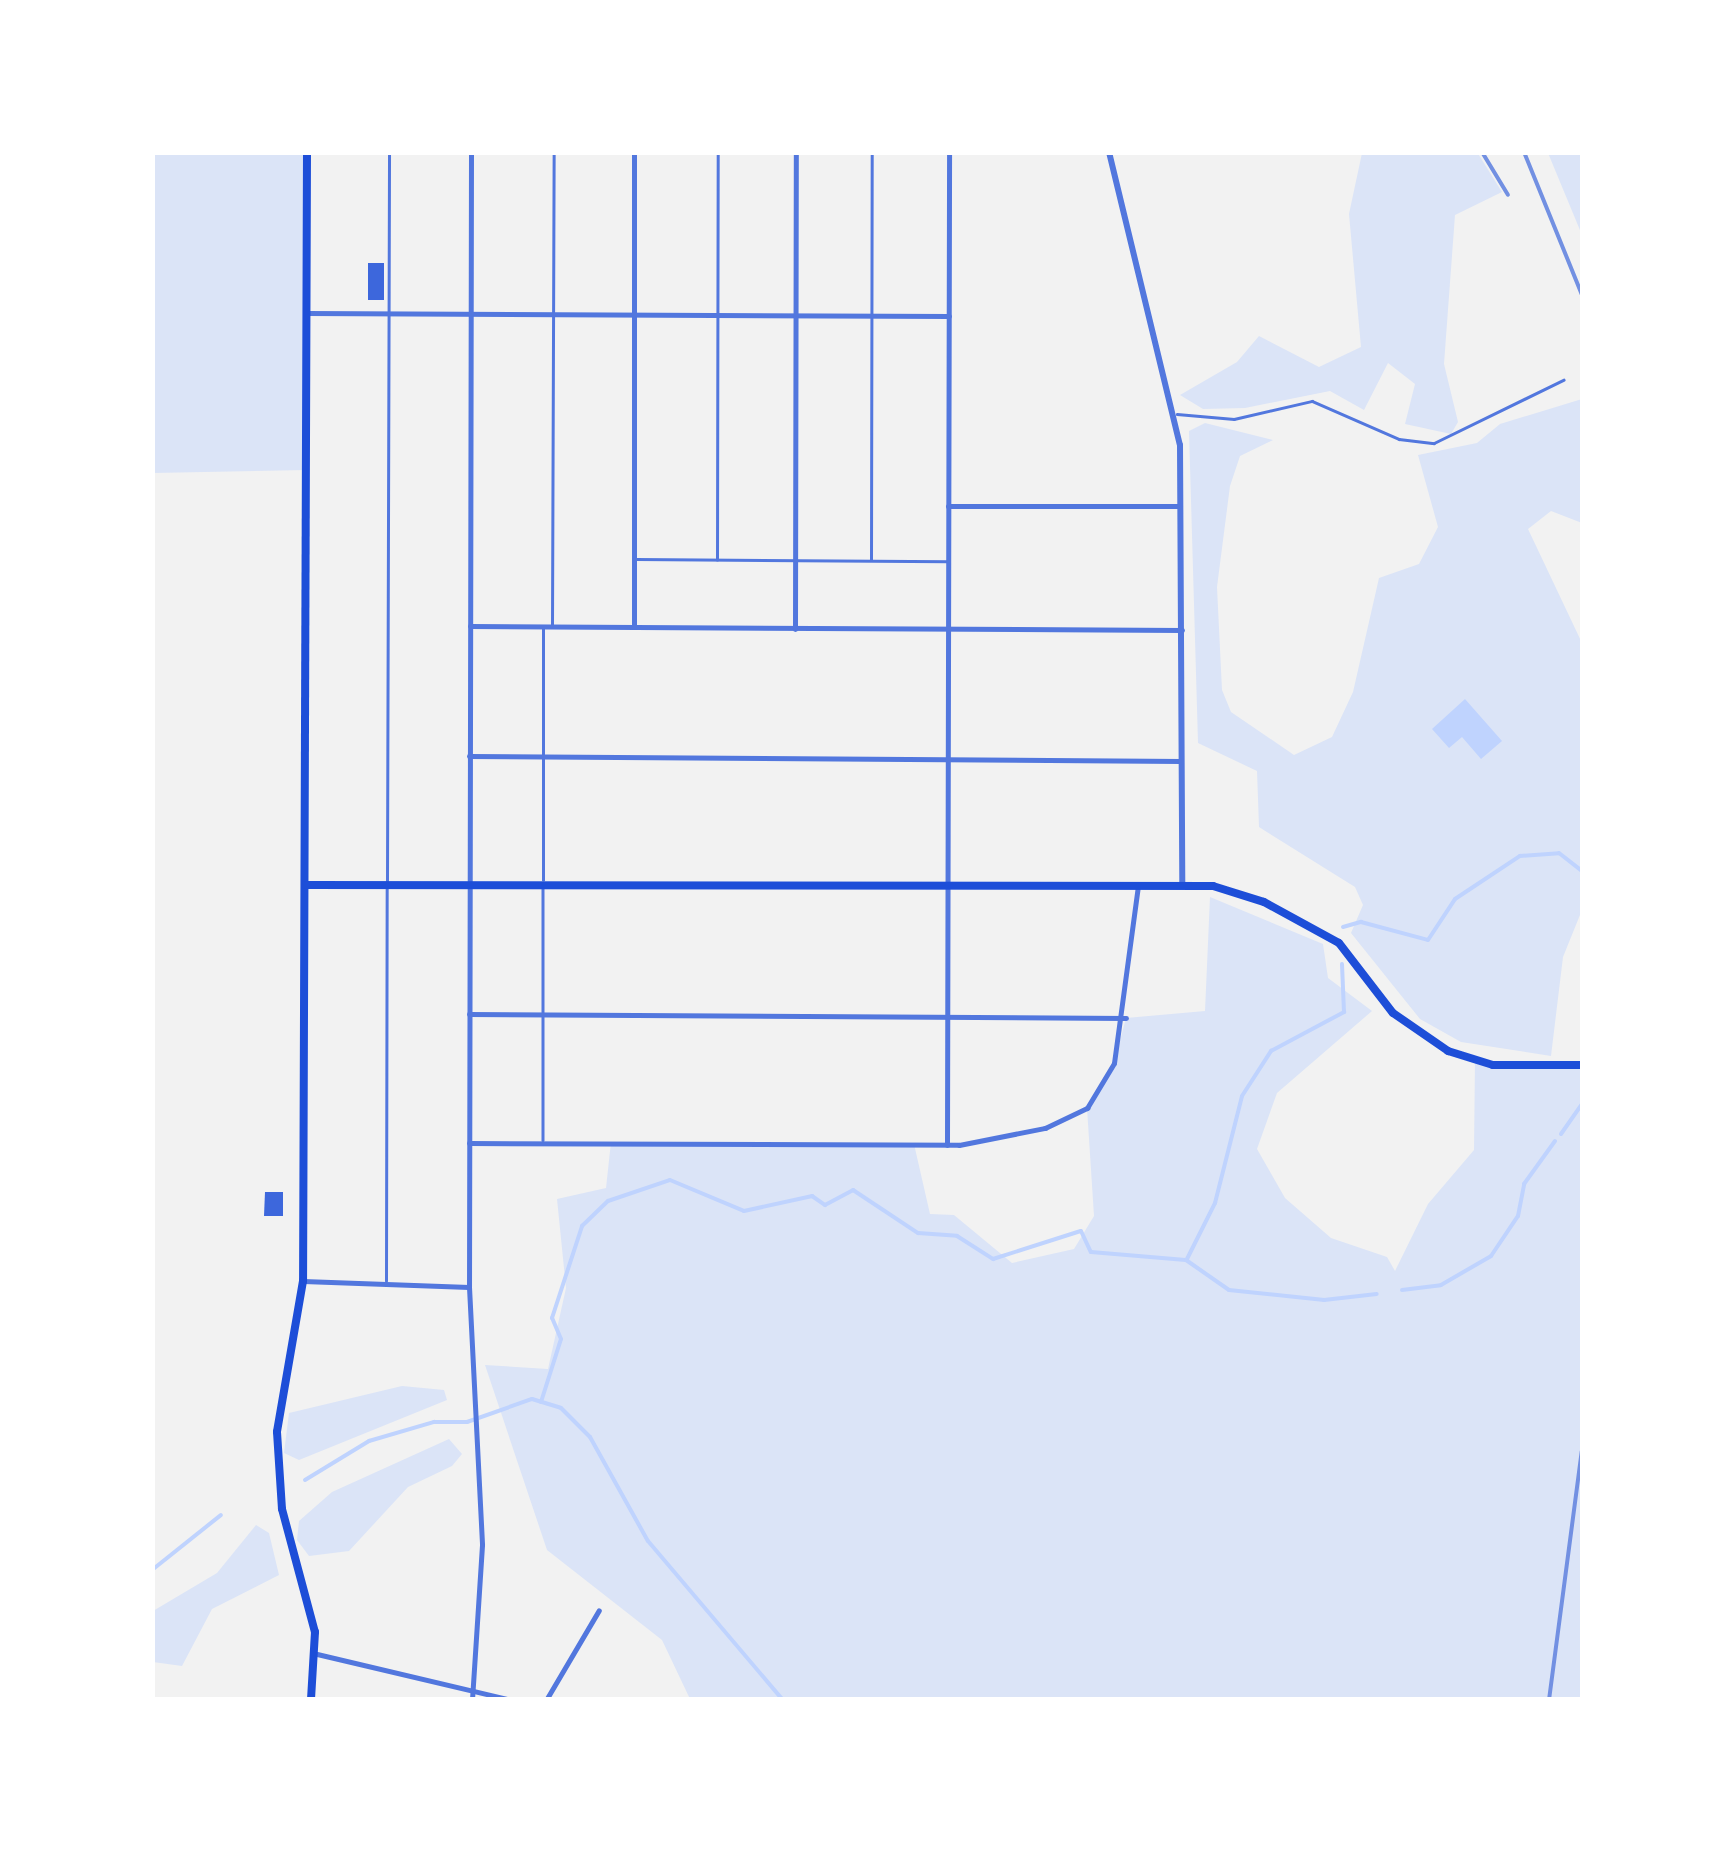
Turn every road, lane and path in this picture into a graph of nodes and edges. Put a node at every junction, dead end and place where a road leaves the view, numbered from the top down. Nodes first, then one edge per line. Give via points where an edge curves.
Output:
1 (307, 152) edge
2 (389, 152) edge
3 (471, 152) edge
4 (554, 152) edge
5 (634, 152) edge
6 (718, 152) edge
7 (796, 152) edge
8 (872, 152) edge
9 (948, 152) edge
10 (1109, 152) edge
11 (307, 314) junction
12 (390, 314) junction
13 (471, 314) junction
14 (553, 314) junction
15 (635, 314) junction
16 (718, 315) junction
17 (796, 315) junction
18 (871, 315) junction
19 (949, 316) junction
20 (1563, 380) dead end
21 (1174, 413) junction
22 (948, 506) junction
23 (1181, 506) junction
24 (634, 558) junction
25 (717, 560) junction
26 (796, 560) junction
27 (871, 560) junction
28 (948, 560) junction
29 (470, 626) junction
30 (543, 627) junction
31 (552, 627) junction
32 (634, 627) junction
33 (795, 629) junction
34 (947, 630) junction
35 (1182, 630) junction
36 (469, 756) junction
37 (543, 757) junction
38 (947, 758) junction
39 (1181, 761) junction
40 (387, 884) junction
41 (470, 884) junction
42 (543, 884) junction
43 (1182, 884) junction
44 (306, 885) junction
45 (1138, 885) junction
46 (947, 886) junction
47 (469, 1014) junction
48 (543, 1016) junction
49 (947, 1018) junction
50 (1126, 1018) junction
51 (1582, 1065) edge
52 (469, 1142) junction
53 (543, 1144) junction
54 (947, 1144) junction
55 (303, 1282) junction
56 (386, 1283) junction
57 (469, 1287) junction
58 (599, 1610) dead end
59 (317, 1654) junction
60 (474, 1690) junction
61 (311, 1700) edge
62 (472, 1700) edge
63 (511, 1700) edge
64 (546, 1700) edge

1 - 11 main road
2 - 12 lane
3 - 13 street
4 - 14 lane
5 - 15 street
6 - 16 lane
7 - 17 street
8 - 18 lane
9 - 19 street
10 - 21 street
11 - 12 street
11 - 44 main road
12 - 13 street
12 - 40 lane
13 - 14 street
13 - 29 street
14 - 15 street
14 - 31 lane
15 - 16 street
15 - 24 street
16 - 17 street
16 - 25 lane
17 - 18 street
17 - 26 street
18 - 19 street
18 - 27 lane
19 - 22 street
20 - 21 lane via 1434,443 1399,439 1312,401 1234,420
21 - 23 street
22 - 23 street
22 - 28 street
23 - 35 street
24 - 25 lane
24 - 32 street
25 - 26 lane
26 - 27 lane
26 - 33 street
27 - 28 lane
28 - 34 street
29 - 30 street
29 - 36 street
30 - 31 street
30 - 37 lane
31 - 32 street
32 - 33 street
33 - 34 street
34 - 35 street
34 - 38 street
35 - 39 street
36 - 37 street
36 - 41 street
37 - 38 street
37 - 42 lane
38 - 39 street
38 - 46 street
39 - 43 street
40 - 41 main road
40 - 44 main road
40 - 56 lane
41 - 42 main road
41 - 47 street
42 - 46 main road
42 - 48 lane
43 - 45 main road
43 - 51 main road via 1264,902 1340,943 1394,1013 1448,1051 1493,1064
44 - 55 main road
45 - 46 main road
45 - 50 street
46 - 49 street
47 - 48 street
47 - 52 street
48 - 49 street
48 - 53 lane
49 - 50 street
49 - 54 street
50 - 54 street via 1114,1062 1087,1108 1046,1128
52 - 53 street
52 - 57 street
53 - 54 street
55 - 56 street
55 - 59 main road via 278,1412 278,1482
56 - 57 street
57 - 60 street via 482,1561
58 - 64 street
59 - 60 street
59 - 61 main road
60 - 62 street
60 - 63 street

